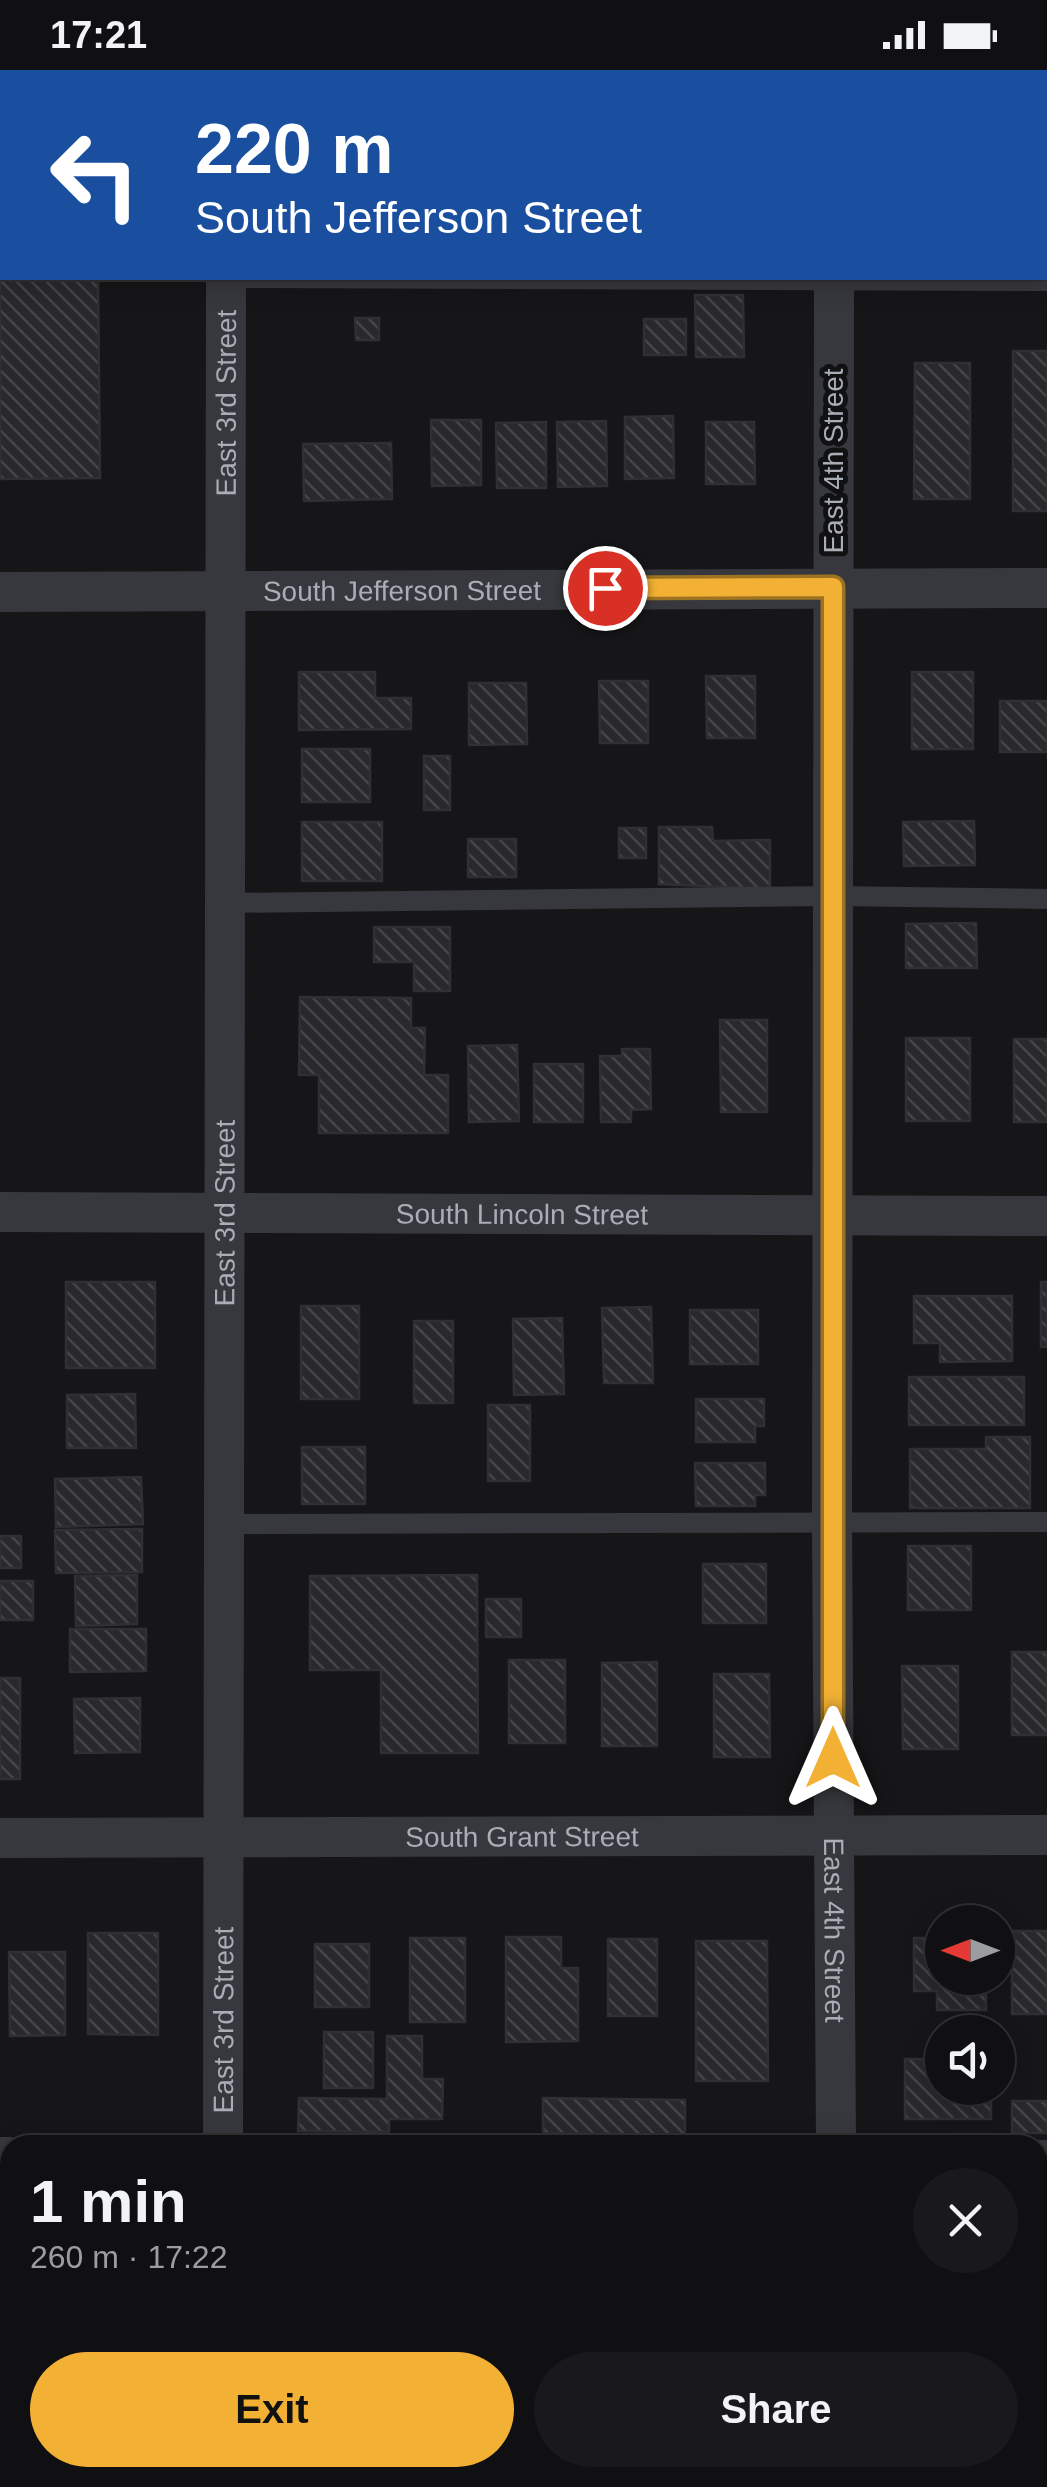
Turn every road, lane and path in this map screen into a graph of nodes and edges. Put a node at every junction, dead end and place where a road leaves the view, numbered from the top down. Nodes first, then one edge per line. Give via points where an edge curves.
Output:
1 (226, 280) edge
2 (834, 280) edge
3 (905, 280) edge
4 (1047, 282) edge
5 (833, 587) junction
6 (1047, 588) edge
7 (225, 590) junction
8 (0, 592) edge
9 (834, 896) junction
10 (1047, 898) edge
11 (223, 903) junction
12 (0, 1212) edge
13 (224, 1213) junction
14 (834, 1215) junction
15 (1047, 1216) edge
16 (1047, 1522) edge
17 (226, 1524) junction
18 (832, 1524) junction
19 (1047, 1835) edge
20 (833, 1836) junction
21 (227, 1837) junction
22 (0, 1838) edge
23 (223, 2135) edge
24 (836, 2135) edge

1 - 7 street, East 3rd Street
2 - 5 street, East 4th Street
3 - 4 lane
5 - 6 street, South Jefferson Street
5 - 7 street, South Jefferson Street
5 - 9 street, East 4th Street
7 - 8 street, South Jefferson Street
7 - 11 street, East 3rd Street
9 - 10 lane
9 - 11 lane
9 - 14 street, East 4th Street
11 - 13 street, East 3rd Street
12 - 13 street, South Lincoln Street
13 - 14 street, South Lincoln Street
13 - 17 street, East 3rd Street
14 - 15 street, South Lincoln Street
14 - 18 street, East 4th Street
16 - 18 lane
17 - 18 lane
17 - 21 street, East 3rd Street
18 - 20 street, East 4th Street
19 - 20 street, South Grant Street
20 - 21 street, South Grant Street
20 - 24 street, East 4th Street
21 - 22 street, South Grant Street
21 - 23 street, East 3rd Street

